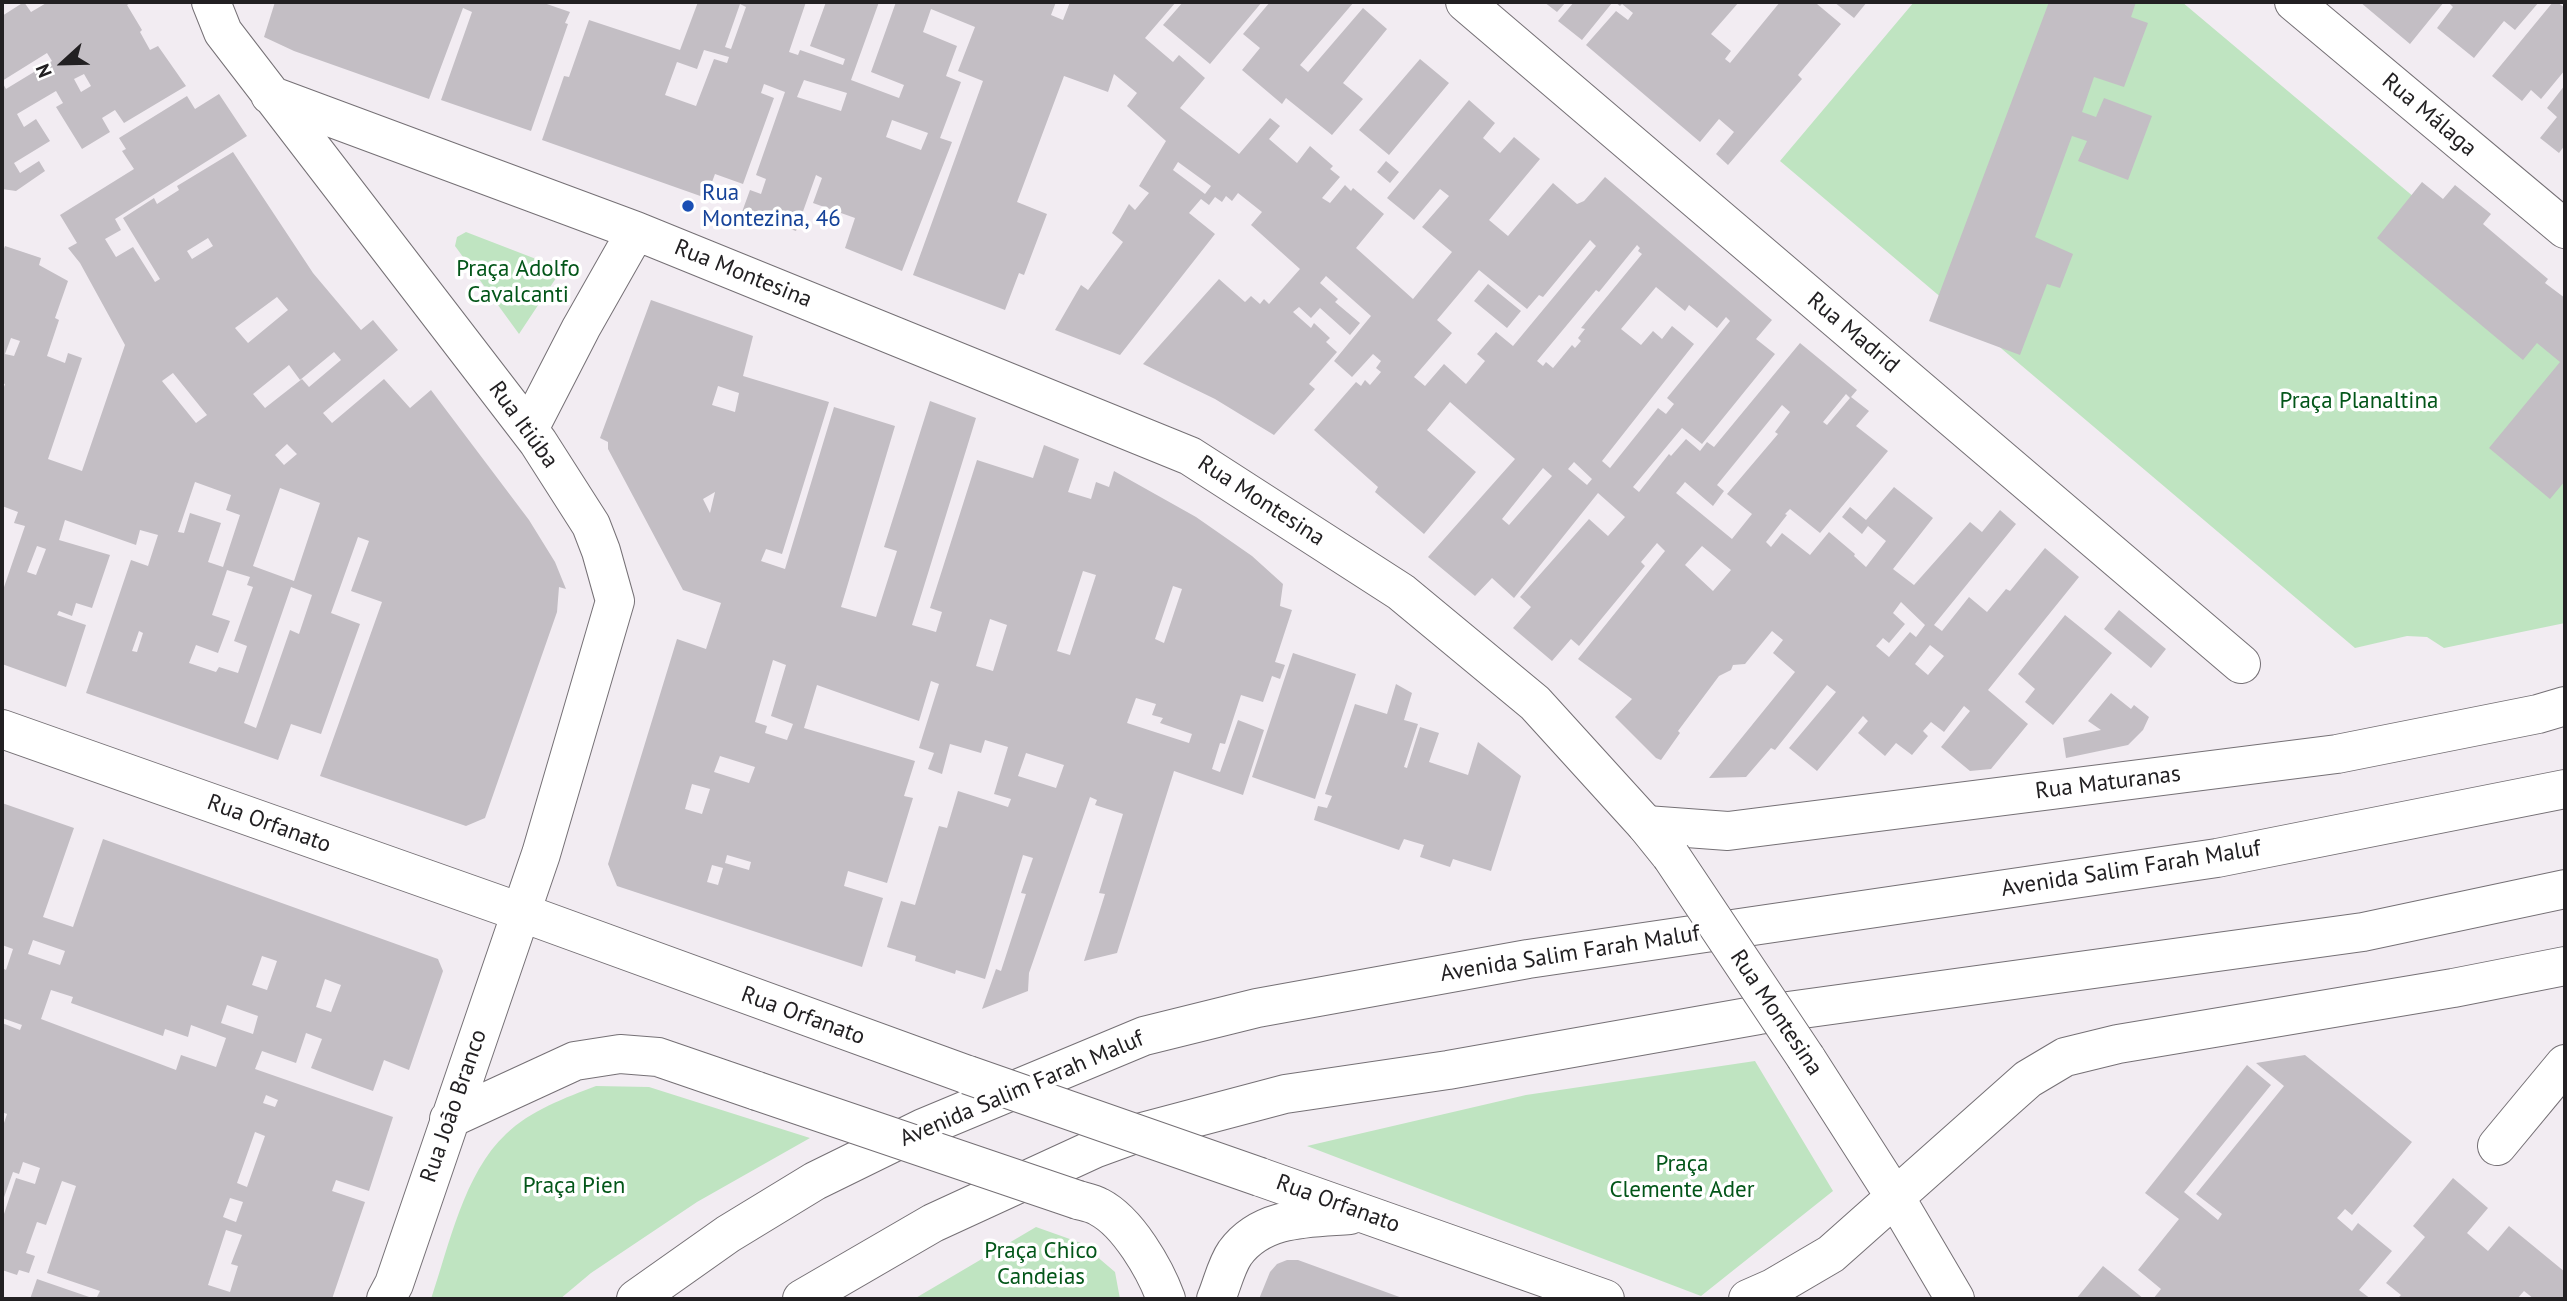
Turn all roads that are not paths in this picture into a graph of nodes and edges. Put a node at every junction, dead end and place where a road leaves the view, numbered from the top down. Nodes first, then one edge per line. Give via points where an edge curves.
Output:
1 (211, 2) edge
2 (1465, 2) edge
3 (2294, 2) edge
4 (270, 95) junction
5 (2565, 229) edge
6 (636, 231) junction
7 (529, 429) junction
8 (2241, 664) dead end
9 (2565, 706) edge
10 (2, 729) edge
11 (2565, 789) edge
12 (1646, 825) junction
13 (2565, 889) edge
14 (520, 912) junction
15 (2565, 966) edge
16 (2565, 1064) edge
17 (449, 1119) junction
18 (2497, 1146) dead end
19 (1895, 1197) junction
20 (1364, 1214) junction
21 (386, 1299) edge
22 (636, 1299) edge
23 (802, 1299) edge
24 (1166, 1299) edge
25 (1216, 1299) edge
26 (1605, 1299) edge
27 (1748, 1299) edge
28 (1955, 1299) edge

1 - 4 main road, Rua Itiúba via 223,32
2 - 8 main road, Rua Madrid
3 - 5 main road, Rua Málaga
4 - 6 main road, Rua Montesina
4 - 7 main road, Rua Itiúba
6 - 7 main road
6 - 12 main road, Rua Montesina via 1190,456 1401,592 1535,703
7 - 14 main road, Rua Itiúba via 591,524 615,601
9 - 12 main road, Rua Maturanas via 2337,754 1728,831
10 - 14 main road, Rua Orfanato
11 - 22 main road, Avenida Salim Farah Maluf via 2217,858 1528,959 1257,1008 1144,1036 923,1128 816,1181 728,1234
12 - 19 main road, Rua Montesina, bridge via 1807,1058
13 - 23 main road via 2363,932 1759,1015 1285,1094 1094,1149 933,1223
14 - 17 main road, Rua João Branco
14 - 20 main road, Rua Orfanato, bridge
15 - 19 main road via 2065,1057 2028,1079
16 - 18 main road
17 - 21 main road, Rua João Branco
17 - 24 main road, bridge via 575,1061 620,1054 658,1057 1098,1206 1112,1216 1157,1275
19 - 27 main road via 1830,1254
19 - 28 main road, Rua Montesina
20 - 25 main road via 1283,1221 1259,1230 1234,1254
20 - 26 main road, Rua Orfanato

